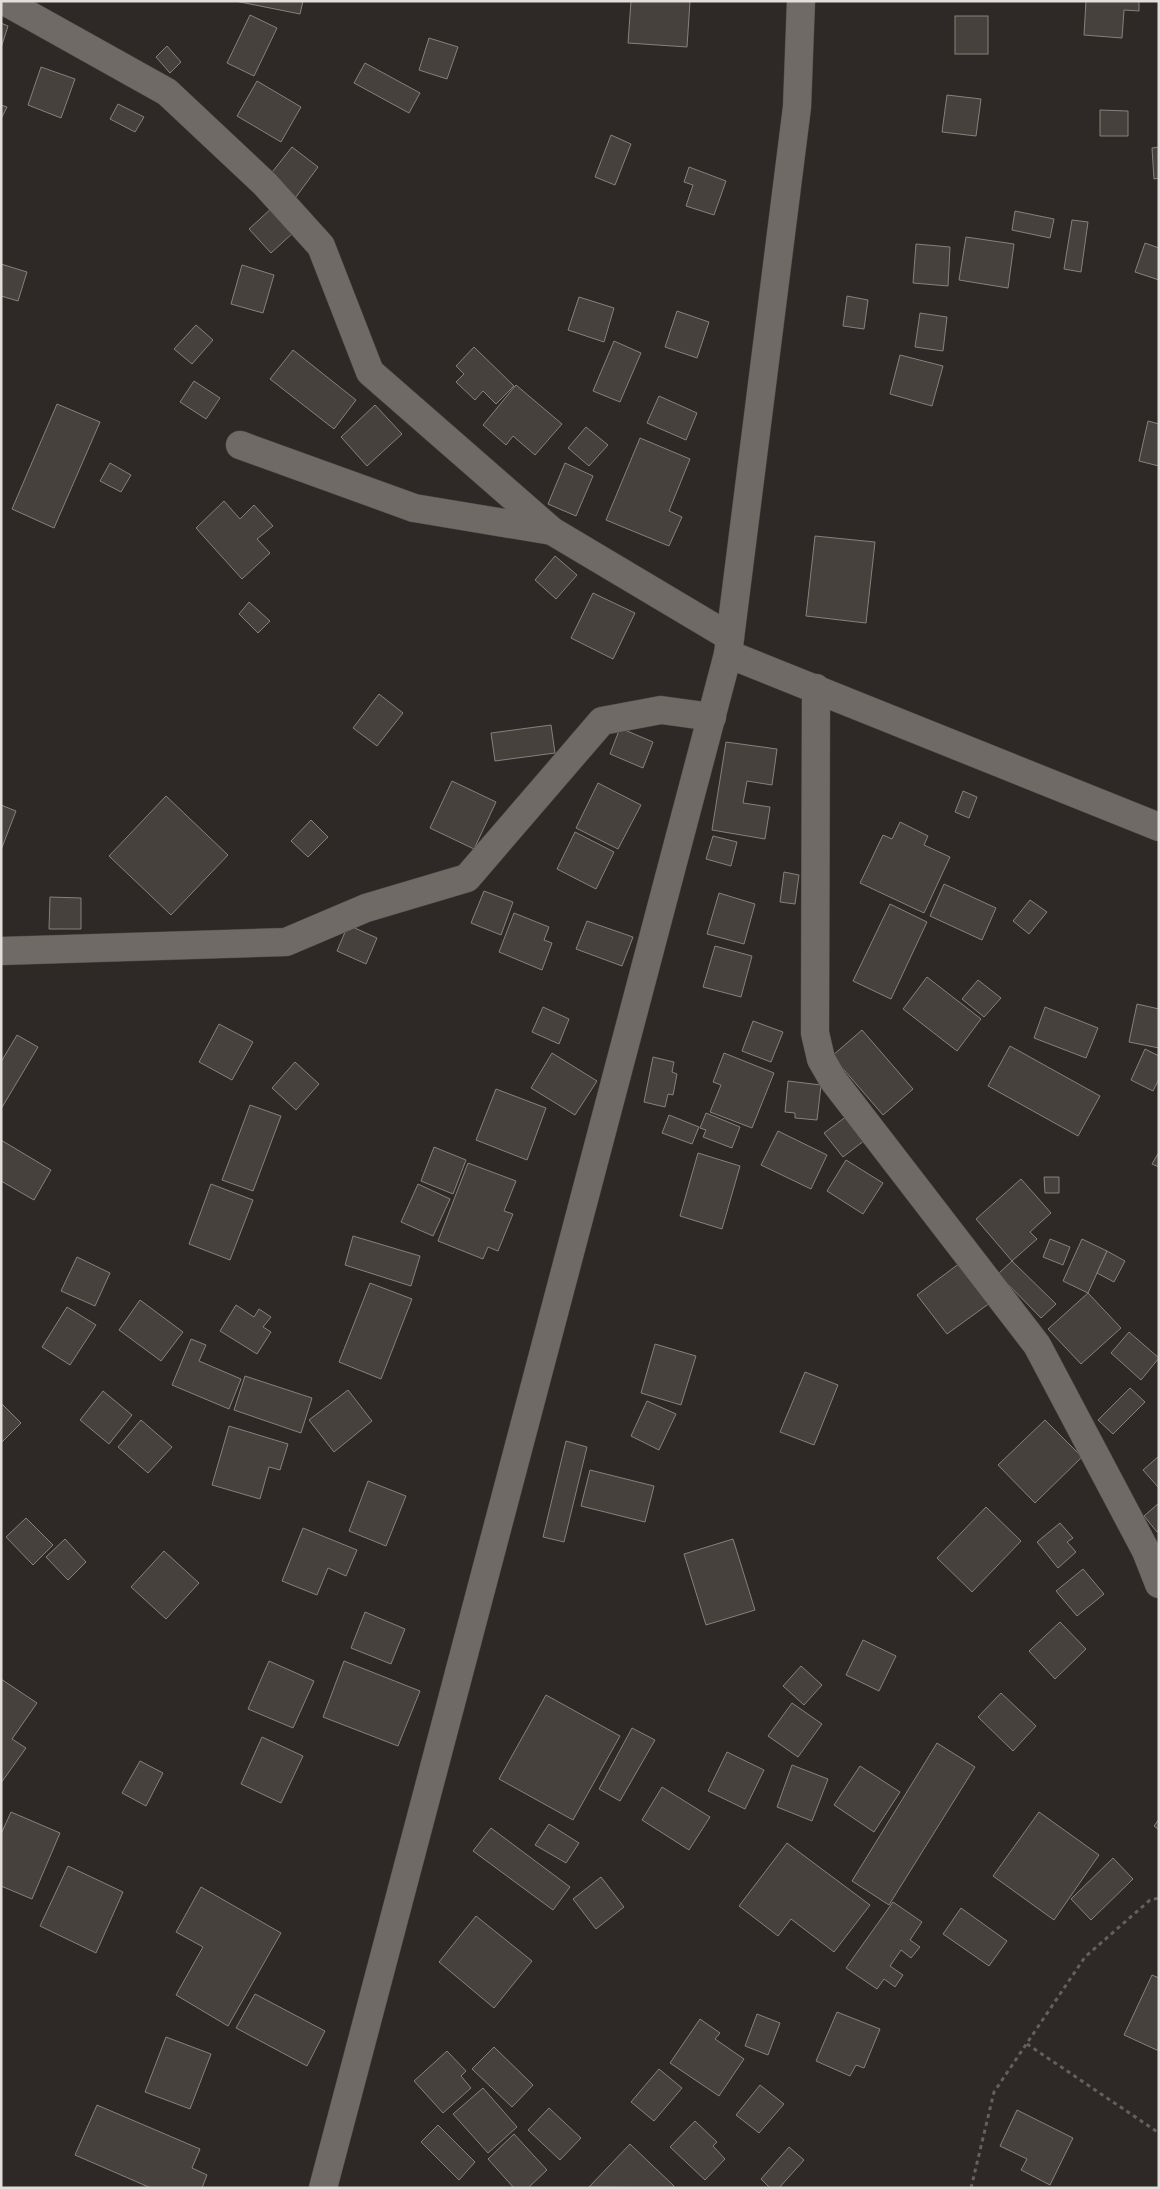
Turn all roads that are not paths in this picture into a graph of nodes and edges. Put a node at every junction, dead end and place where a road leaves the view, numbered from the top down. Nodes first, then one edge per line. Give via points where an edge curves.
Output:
1 (4, 1) edge
2 (801, 1) edge
3 (240, 445) dead end
4 (552, 531) junction
5 (729, 645) junction
6 (816, 688) junction
7 (712, 717) junction
8 (1159, 827) edge
9 (1, 951) edge
10 (1159, 1584) edge
11 (323, 2188) edge

1 - 4 street via 167,92 265,184 321,246 370,372
2 - 5 street via 797,107
3 - 4 street via 414,508
4 - 5 street
5 - 6 street
5 - 7 street
6 - 8 street
6 - 10 street via 815,1033 821,1059 833,1080 1037,1345 1146,1551
7 - 9 street via 661,710 602,721 467,878 366,908 286,942
7 - 11 street

